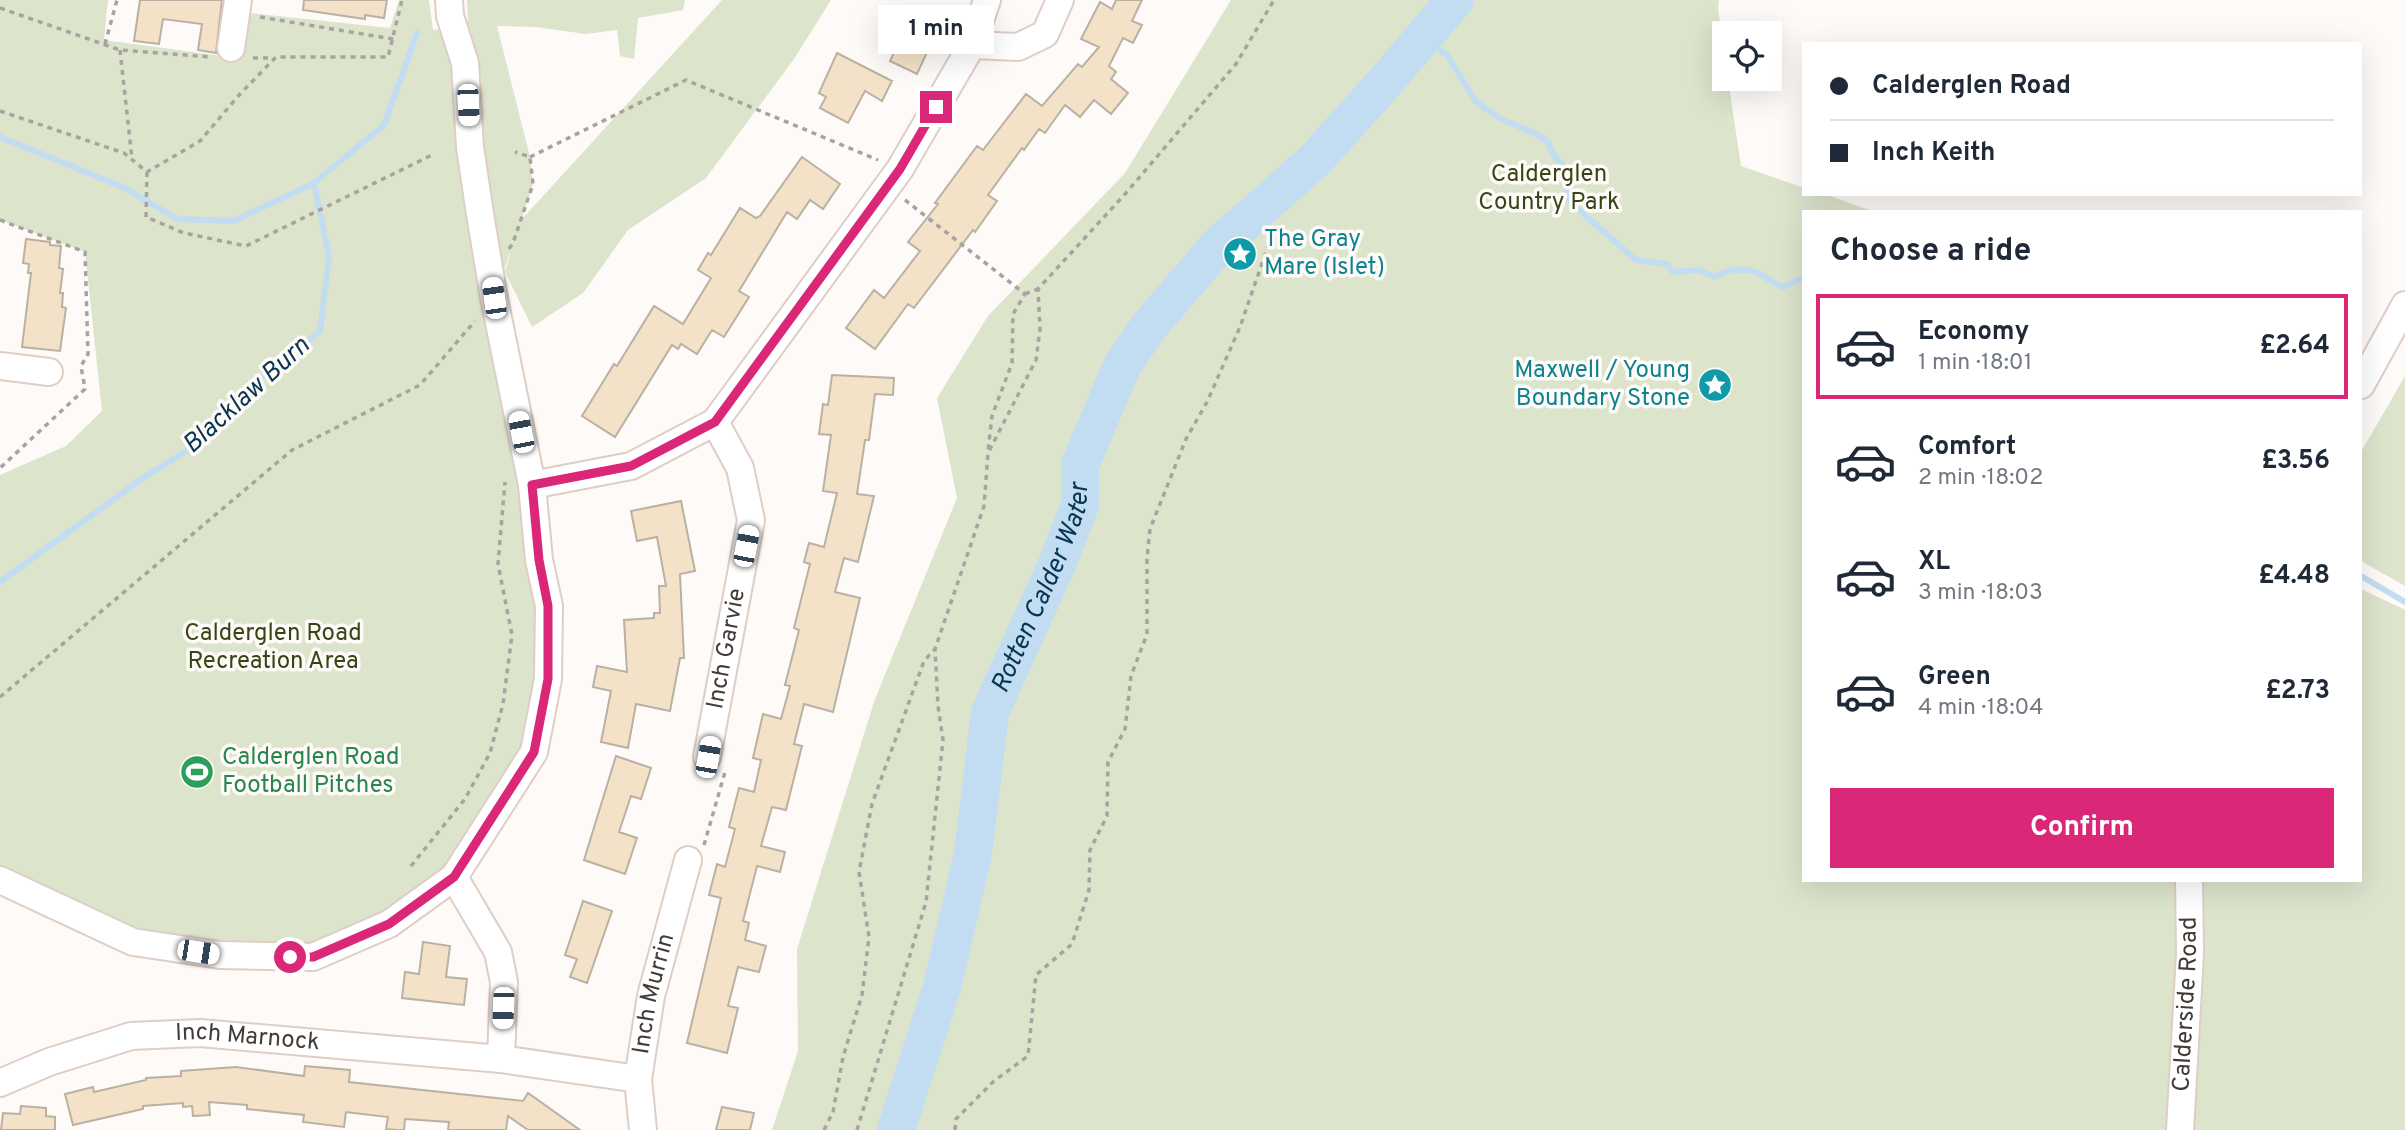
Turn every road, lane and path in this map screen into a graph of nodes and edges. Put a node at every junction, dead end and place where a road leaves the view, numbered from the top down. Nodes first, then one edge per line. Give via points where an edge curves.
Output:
1 (117, 0) edge
2 (402, 0) edge
3 (449, 0) edge
4 (987, 0) edge
5 (1060, 0) edge
6 (1275, 0) edge
7 (237, 7) edge
8 (0, 8) edge
9 (393, 39) junction
10 (104, 44) junction
11 (972, 45) junction
12 (120, 50) junction
13 (234, 55) junction
14 (275, 57) junction
15 (0, 111) edge
16 (515, 152) dead end
17 (434, 154) dead end
18 (530, 157) junction
19 (132, 160) junction
20 (900, 169) junction
21 (147, 172) junction
22 (0, 220) edge
23 (1275, 226) dead end
24 (492, 287) junction
25 (1038, 289) junction
26 (1025, 294) junction
27 (2405, 305) edge
28 (0, 366) edge
29 (49, 372) dead end
30 (2362, 383) edge
31 (715, 422) junction
32 (988, 453) junction
33 (0, 468) edge
34 (506, 469) dead end
35 (532, 485) junction
36 (935, 649) junction
37 (0, 697) edge
38 (708, 757) joint
39 (688, 860) joint
40 (411, 866) dead end
41 (454, 877) junction
42 (0, 880) edge
43 (2189, 882) edge
44 (501, 1059) junction
45 (638, 1079) junction
46 (0, 1083) edge
47 (643, 1130) edge
48 (824, 1130) edge
49 (856, 1130) edge
50 (955, 1130) edge
51 (2180, 1130) edge

1 - 10 path
2 - 9 path
3 - 24 street via 466,63 470,147
4 - 11 street
5 - 11 street via 1045,34 1018,47
6 - 25 path via 1236,64
7 - 9 path
7 - 13 street
8 - 10 path
9 - 14 path via 388,57
10 - 12 path
11 - 20 street
12 - 13 path
12 - 19 path
13 - 14 path
14 - 21 path via 200,141
15 - 19 path via 124,153
16 - 18 path
17 - 21 path via 246,246 184,233 146,217
18 - 20 path via 686,80
18 - 24 path via 533,184
19 - 21 path
20 - 26 path via 900,196
20 - 31 street
22 - 33 path via 85,252 88,354 81,366 85,389
23 - 50 path via 1240,327 1186,439 1150,529 1147,634 1132,676 1125,729 1108,762 1107,816 1090,850 1089,890 1072,944 1036,975 1028,1056 993,1080 956,1119
24 - 35 street
24 - 37 path via 420,385 292,450
25 - 26 path
25 - 32 path via 1036,360
26 - 32 path via 1013,314 1012,363 992,416
27 - 30 street
28 - 29 street
31 - 35 street via 631,466
31 - 38 street, Inch Garvie via 740,468 751,520
32 - 36 path via 984,506
34 - 40 path via 498,564 512,635 503,704 489,753 465,799
35 - 41 street via 548,606 548,679 534,752
36 - 48 path via 923,661 872,804 859,872 869,937 862,995 843,1057 833,1112
36 - 49 path via 943,740 926,902
38 - 39 path via 726,772 706,842
39 - 45 street, Inch Murrin via 651,996
41 - 42 street via 389,924 313,957 220,955 133,942
41 - 44 street via 498,952 504,982
43 - 51 street, Calderside Road via 2190,954
44 - 45 street, Inch Marnock
44 - 46 street, Inch Marnock via 200,1033 131,1036
45 - 47 street, Inch Murrin

